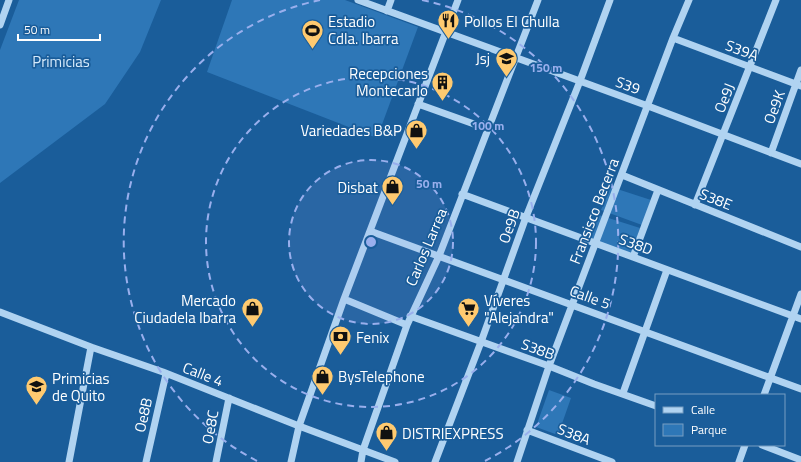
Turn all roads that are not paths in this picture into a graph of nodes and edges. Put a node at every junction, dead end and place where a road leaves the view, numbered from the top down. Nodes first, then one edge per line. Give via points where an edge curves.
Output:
1 (9, 0) edge
2 (358, 0) edge
3 (391, 0) edge
4 (458, 0) edge
5 (538, 0) edge
6 (610, 0) edge
7 (689, 0) edge
8 (776, 0) edge
9 (387, 11) junction
10 (0, 25) edge
11 (446, 32) junction
12 (673, 38) junction
13 (516, 58) junction
14 (750, 66) junction
15 (801, 70) edge
16 (580, 82) junction
17 (798, 85) edge
18 (418, 104) junction
19 (648, 106) junction
20 (488, 129) junction
21 (724, 134) junction
22 (771, 153) junction
23 (801, 164) edge
24 (622, 175) junction
25 (658, 190) junction
26 (462, 194) junction
27 (695, 205) junction
28 (526, 218) junction
29 (370, 231) junction
30 (596, 244) junction
31 (801, 247) edge
32 (439, 256) junction
33 (633, 257) junction
34 (666, 270) junction
35 (504, 280) junction
36 (801, 294) edge
37 (344, 298) junction
38 (572, 305) junction
39 (0, 312) edge
40 (410, 316) junction
41 (792, 316) junction
42 (801, 318) edge
43 (407, 325) junction
44 (644, 331) junction
45 (481, 342) junction
46 (91, 347) junction
47 (549, 366) junction
48 (166, 374) junction
49 (771, 377) junction
50 (801, 388) edge
51 (623, 393) junction
52 (764, 394) edge
53 (229, 398) junction
54 (655, 406) edge
55 (299, 426) junction
56 (527, 430) junction
57 (745, 446) edge
58 (765, 446) edge
59 (363, 450) junction
60 (599, 460) edge
61 (801, 460) edge
62 (69, 462) edge
63 (146, 462) edge
64 (216, 462) edge
65 (291, 462) edge
66 (361, 462) edge
67 (395, 462) edge
68 (435, 462) edge
69 (517, 462) edge
70 (612, 462) edge
71 (739, 462) edge

1 - 10 street
2 - 9 street, S39
3 - 9 street
4 - 11 street
5 - 13 street, Carlos Larrea
6 - 16 street, Oe9B
7 - 12 street, Fransisco Becerra
8 - 14 street, Oe9J
9 - 11 street, S39
11 - 13 street, S39
11 - 18 street
12 - 14 street, S39A
12 - 19 street, Fransisco Becerra
13 - 16 street, S39
13 - 20 street, Carlos Larrea
14 - 17 street, S39A
14 - 21 street, Oe9J
15 - 17 street, Oe9K
16 - 19 street, S39
16 - 28 street, Oe9B
17 - 22 street, Oe9K
18 - 20 street
18 - 29 street
19 - 21 street, S39
19 - 24 street, Fransisco Becerra
20 - 26 street, Carlos Larrea
21 - 22 street, S39
21 - 27 street, Oe9J
22 - 23 street, S39
24 - 25 street, S38E
24 - 30 street, Fransisco Becerra
25 - 27 street, S38E
25 - 33 street
26 - 28 street, S38D
26 - 32 street, Carlos Larrea
27 - 31 street, S38E
28 - 30 street, S38D
28 - 35 street, Oe9B
29 - 32 street, Calle 5
29 - 37 street
30 - 33 street, S38D
30 - 38 street, Fransisco Becerra
32 - 35 street, Calle 5
32 - 40 street, Carlos Larrea
33 - 34 street, S38D
34 - 41 street, S38D
34 - 44 street
35 - 38 street, Calle 5
35 - 45 street, Oe9B
36 - 41 street
37 - 43 street
37 - 55 street
38 - 44 street, Calle 5
38 - 47 street, Fransisco Becerra
39 - 46 street, Calle 4
40 - 43 street, Carlos Larrea
40 - 45 street, S38B
41 - 42 street, S38D
41 - 49 street
43 - 59 street, Carlos Larrea
44 - 49 street, Calle 5
44 - 51 street
45 - 47 street, S38B
45 - 68 street, Oe9B
46 - 48 street, Calle 4
46 - 62 street
47 - 51 street, S38B
47 - 56 street, Fransisco Becerra
48 - 53 street, Calle 4
48 - 63 street, Oe8B
49 - 50 street, Calle 5
49 - 52 street
51 - 54 street, S38B
53 - 55 street, Calle 4
53 - 64 street, Oe8C
55 - 59 street, Calle 4
55 - 65 street
56 - 60 street, S38A
56 - 69 street, Fransisco Becerra
57 - 71 street
58 - 61 street
59 - 66 street, Carlos Larrea
59 - 67 street, Calle 4
60 - 70 street, S38A

